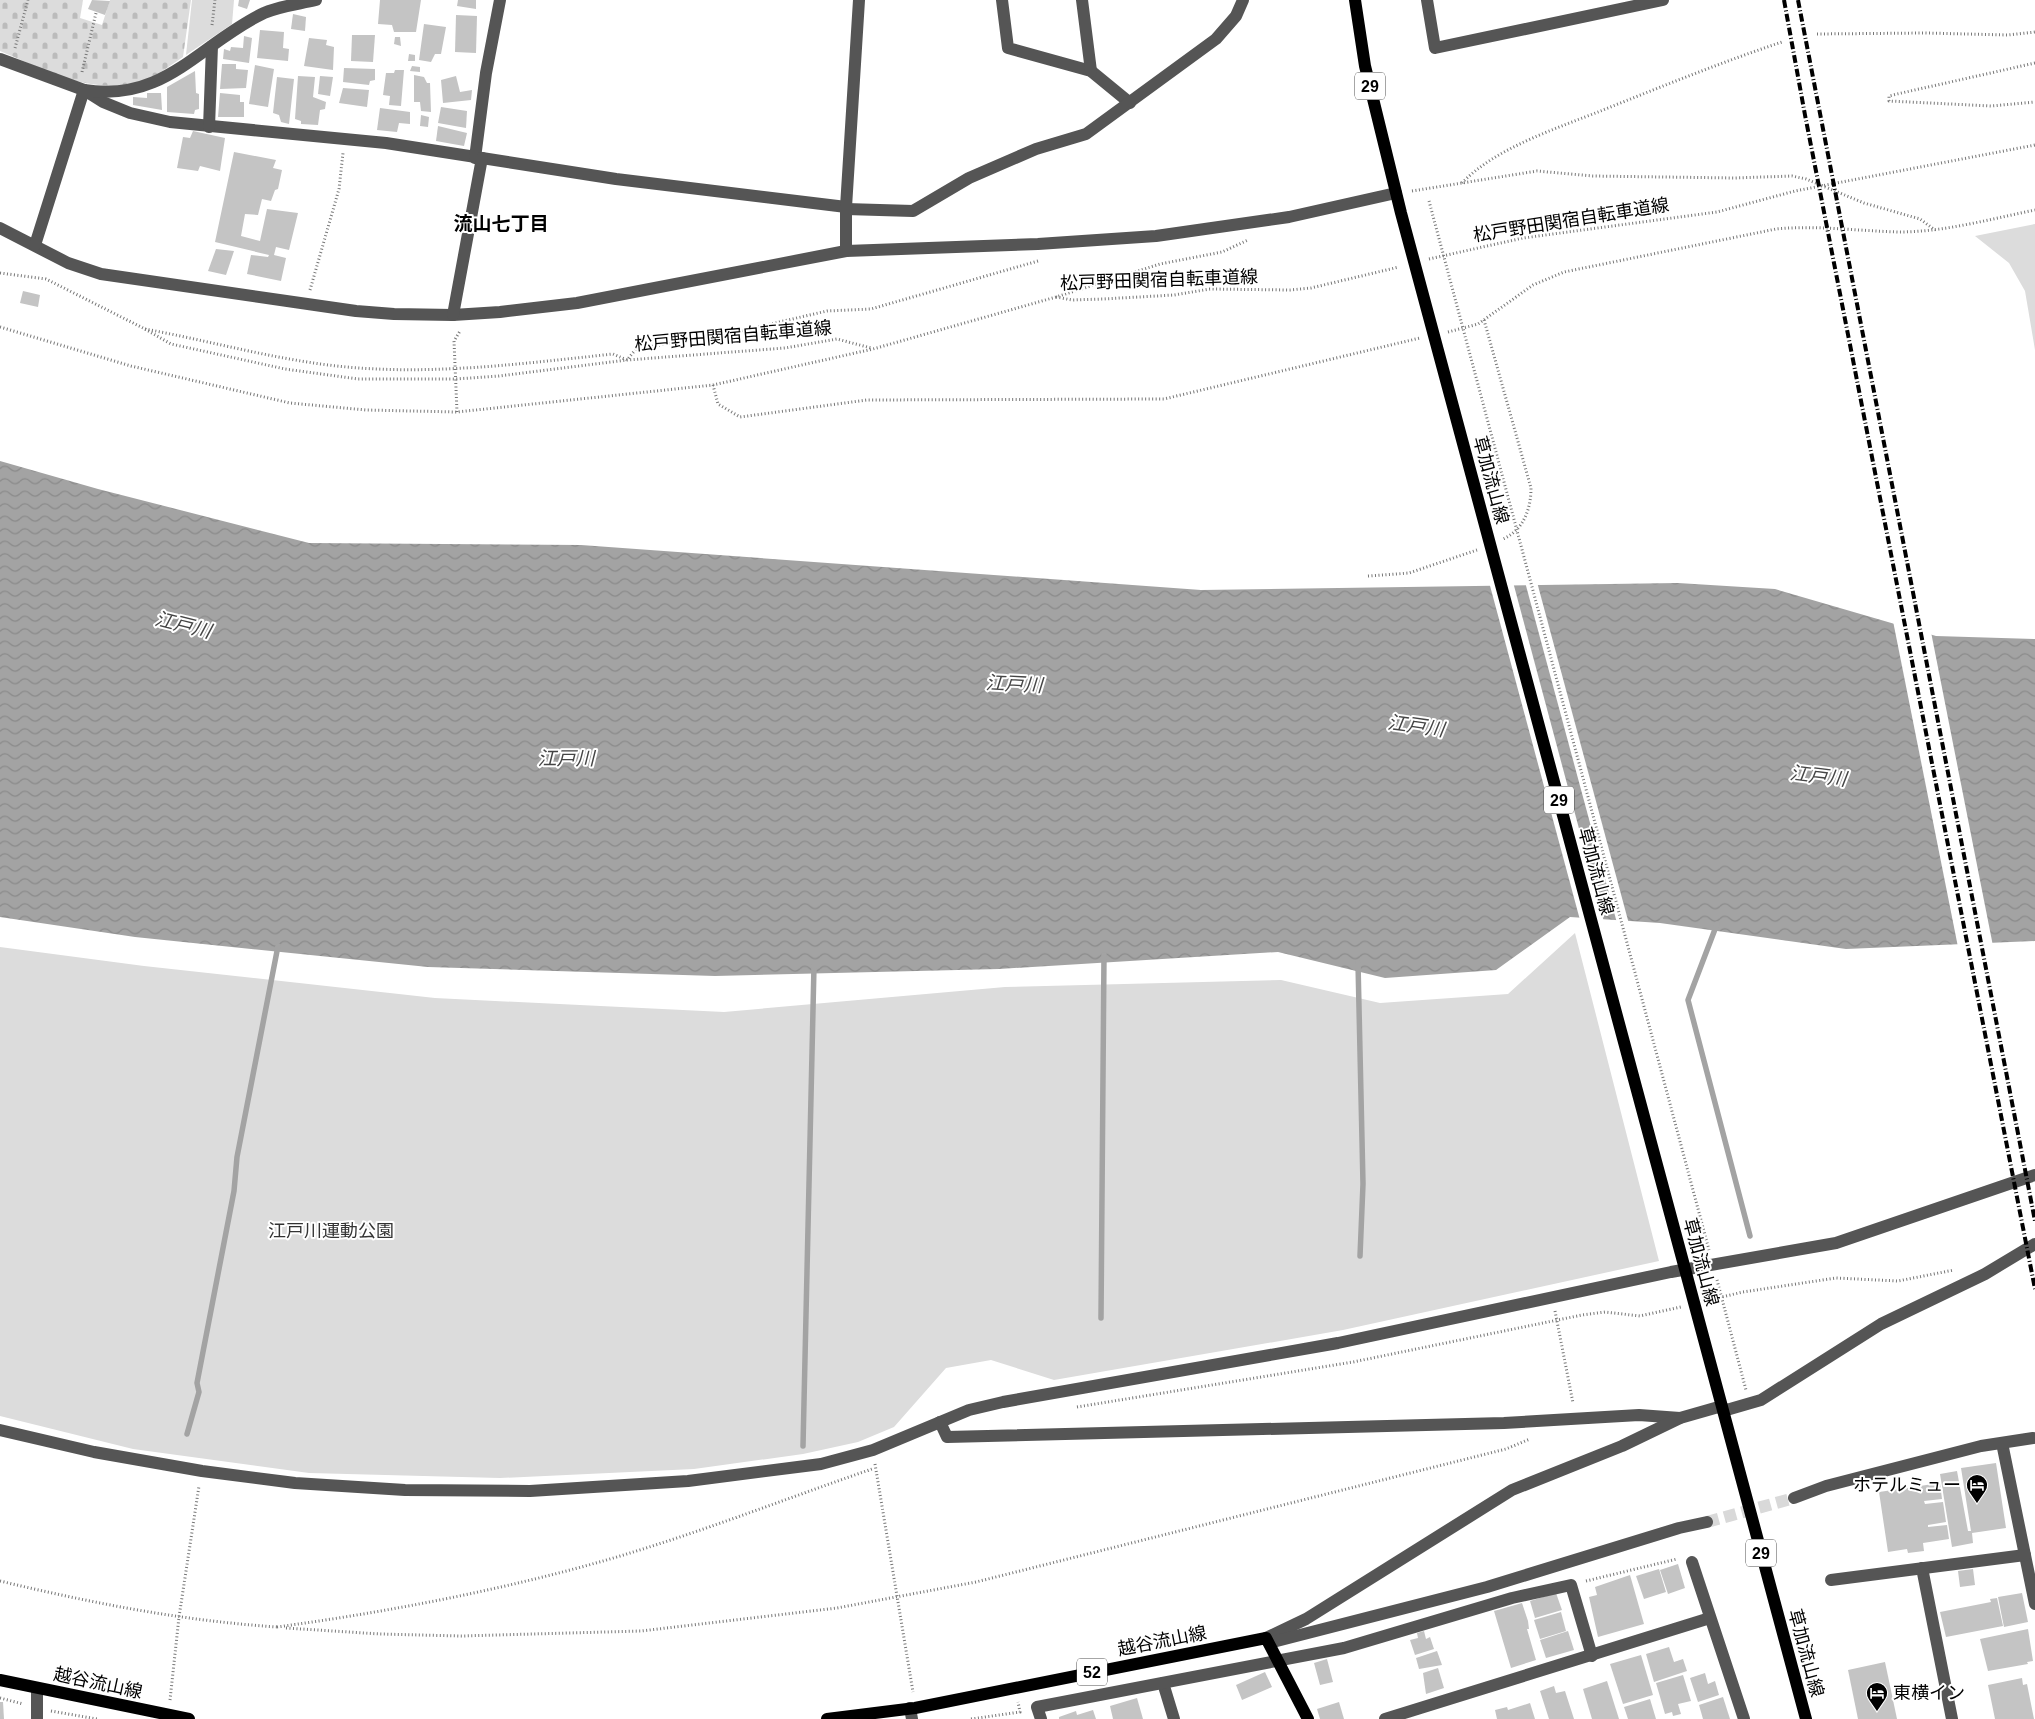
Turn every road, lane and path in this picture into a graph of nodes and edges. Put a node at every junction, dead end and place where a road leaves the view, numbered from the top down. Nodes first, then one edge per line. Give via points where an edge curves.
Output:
1 (28, 0) edge
2 (316, 0) edge
3 (500, 0) edge
4 (859, 0) edge
5 (1002, 0) edge
6 (1082, 0) edge
7 (1242, 0) edge
8 (1355, 0) edge
9 (1427, 0) edge
10 (1663, 0) edge
11 (96, 13) dead end
12 (2035, 32) edge
13 (1817, 34) dead end
14 (1782, 42) dead end
15 (212, 46) junction
16 (5, 61) edge
17 (2035, 62) edge
18 (1091, 72) junction
19 (84, 90) junction
20 (2035, 102) edge
21 (1130, 103) junction
22 (209, 127) junction
23 (345, 138) junction
24 (2035, 146) edge
25 (479, 158) junction
26 (1462, 183) junction
27 (1821, 186) junction
28 (1396, 193) junction
29 (1429, 201) dead end
30 (846, 208) junction
31 (2035, 210) edge
32 (0, 228) edge
33 (1935, 230) junction
34 (1256, 235) dead end
35 (35, 245) junction
36 (846, 251) junction
37 (1042, 260) dead end
38 (1425, 260) dead end
39 (1406, 265) dead end
40 (0, 273) edge
41 (1056, 297) junction
42 (306, 304) junction
43 (453, 315) junction
44 (464, 326) dead end
45 (0, 327) edge
46 (145, 329) junction
47 (1440, 334) dead end
48 (1421, 338) dead end
49 (874, 349) junction
50 (627, 360) junction
51 (455, 369) junction
52 (455, 379) junction
53 (713, 385) junction
54 (457, 412) junction
55 (2035, 1176) edge
56 (2035, 1244) edge
57 (1711, 1259) dead end
58 (1716, 1278) dead end
59 (1557, 1319) dead end
60 (1572, 1394) dead end
61 (1750, 1403) junction
62 (1722, 1408) junction
63 (1680, 1418) junction
64 (940, 1422) junction
65 (0, 1430) edge
66 (1535, 1437) dead end
67 (2033, 1438) dead end
68 (2002, 1443) junction
69 (876, 1467) dead end
70 (202, 1471) junction
71 (1794, 1498) tunnel mouth
72 (1707, 1522) tunnel mouth
73 (2024, 1555) junction
74 (1692, 1562) joint
75 (1922, 1568) junction
76 (1831, 1580) dead end
77 (0, 1581) edge
78 (1571, 1585) junction
79 (899, 1596) junction
80 (2035, 1604) edge
81 (179, 1617) junction
82 (1710, 1618) junction
83 (1267, 1640) junction
84 (1592, 1656) junction
85 (1278, 1660) junction
86 (0, 1680) edge
87 (1163, 1684) junction
88 (37, 1688) junction
89 (1026, 1700) dead end
90 (912, 1712) edge
91 (168, 1717) edge
92 (37, 1719) edge
93 (189, 1719) edge
94 (827, 1719) edge
95 (971, 1719) edge
96 (1041, 1719) edge
97 (1174, 1719) edge
98 (1308, 1719) edge
99 (1385, 1719) edge
100 (1744, 1719) edge
101 (1806, 1719) edge
102 (1952, 1719) edge

1 - 16 path
2 - 15 street via 264,13
3 - 25 street via 486,73
4 - 30 street
5 - 18 street via 1008,48
6 - 18 street
7 - 21 street via 1236,16 1216,39
8 - 28 main road, 草加流山線 / 29 via 1365,66
9 - 10 street via 1434,48
11 - 19 path via 81,76
12 - 13 path via 2008,35
14 - 26 path via 1726,61 1495,156 1476,168
15 - 19 street via 161,80 129,90 104,93
15 - 22 street
16 - 19 street
17 - 20 path via 1889,96 1889,101 1991,106
18 - 21 street
19 - 22 street via 130,113
19 - 35 street
21 - 30 street via 1086,134 1036,149 978,175 913,211
22 - 23 street
23 - 25 street
23 - 42 path via 339,189
24 - 27 path, 松戸野田関宿自転車道線
25 - 30 street
25 - 43 street
26 - 27 path via 1537,171 1593,176 1792,176
26 - 28 path
27 - 33 path via 1864,203 1920,219
27 - 38 path, 松戸野田関宿自転車道線 via 1717,212 1523,238
28 - 36 street via 1289,218 1156,236
28 - 62 main road, 草加流山線 / 29
29 - 57 path
30 - 36 street
31 - 33 path
32 - 35 street
33 - 47 path via 1899,232 1800,226 1564,272 1533,285 1478,324
34 - 41 path via 1222,252 1160,264
35 - 42 street via 68,263 101,274
36 - 43 street via 577,303
37 - 50 path via 871,309 827,311 736,332 636,349
39 - 41 path, 松戸野田関宿自転車道線 via 1290,290 1210,289 1174,295 1072,300
40 - 46 path, 松戸野田関宿自転車道線 via 46,279
41 - 49 path, 松戸野田関宿自転車道線
42 - 43 street via 394,314
44 - 51 path via 454,340
45 - 54 path via 131,366 290,403 366,410
46 - 51 path via 279,357 358,368
46 - 52 path, 松戸野田関宿自転車道線 via 170,344 285,369 358,379
48 - 53 path via 1164,399 867,400 740,418 718,404
49 - 50 path, 松戸野田関宿自転車道線 via 837,339 785,348
49 - 53 path
50 - 51 path via 613,354
50 - 52 path, 松戸野田関宿自転車道線 via 534,373
51 - 52 path
52 - 54 path
53 - 54 path
55 - 64 street via 1836,1243 1671,1272 1338,1343 1003,1402 969,1410
56 - 61 street via 1985,1274 1881,1324 1796,1380 1762,1400
58 - 61 path
59 - 60 path
61 - 62 street
62 - 63 street
62 - 101 main road, 草加流山線 / 29
63 - 64 street via 1639,1415 1504,1423 947,1437
63 - 83 street via 1622,1446 1512,1490
64 - 70 street via 873,1450 821,1464 735,1476 582,1488 530,1491 369,1489
65 - 70 street via 94,1452
66 - 79 path via 1506,1449 1055,1563
67 - 68 street
68 - 71 street via 1826,1486
68 - 73 street
69 - 79 path
70 - 81 path
72 - 83 street via 1487,1586
73 - 75 street
73 - 80 street
74 - 78 path via 1690,1556
74 - 82 street
75 - 76 street
75 - 102 street
77 - 81 path via 125,1609
78 - 84 street
78 - 85 street via 1522,1596 1344,1648
79 - 81 path via 728,1622 641,1631 551,1634 380,1634
79 - 90 path
81 - 91 path
82 - 84 street
82 - 100 street
83 - 85 main road
83 - 90 main road, 越谷流山線 / 52
84 - 99 street
85 - 87 street
85 - 98 main road
86 - 88 main road, 越谷流山線
87 - 96 street via 1037,1707
87 - 97 street
88 - 91 main road, 越谷流山線
88 - 92 street
89 - 95 path via 1018,1702 1020,1712
90 - 94 main road, 越谷流山線 / 52
91 - 93 main road, 越谷流山線

